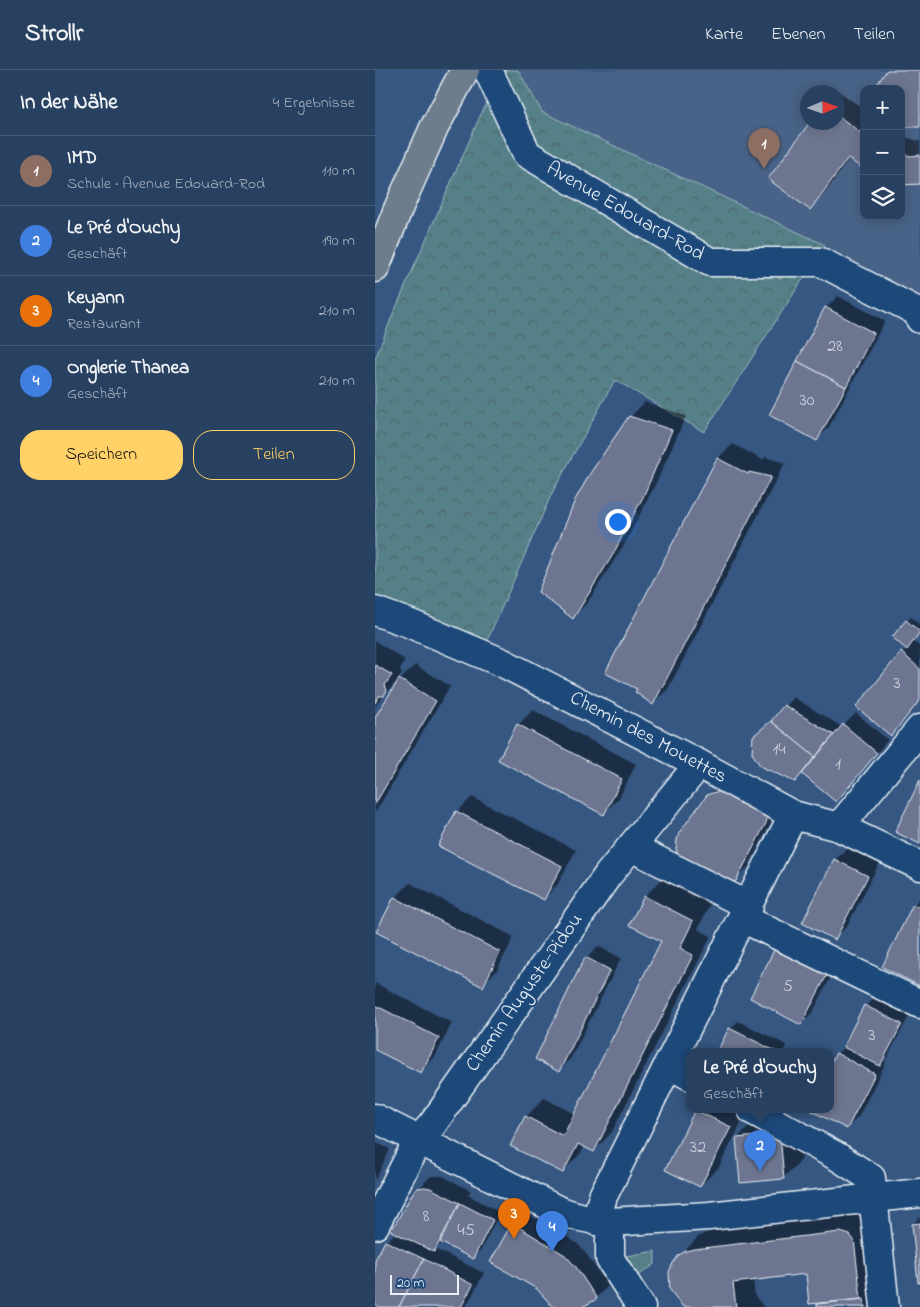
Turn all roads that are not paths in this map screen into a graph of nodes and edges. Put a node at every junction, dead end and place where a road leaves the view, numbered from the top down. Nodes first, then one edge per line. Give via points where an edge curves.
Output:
1 (465, 70) edge
2 (488, 70) edge
3 (375, 268) edge
4 (920, 319) edge
5 (375, 611) edge
6 (920, 729) edge
7 (699, 764) junction
8 (793, 815) junction
9 (839, 826) junction
10 (631, 847) junction
11 (920, 866) edge
12 (745, 912) junction
13 (920, 1004) edge
14 (688, 1048) edge
15 (686, 1053) edge
16 (679, 1070) edge
17 (758, 1113) edge
18 (375, 1118) edge
19 (418, 1140) junction
20 (920, 1193) edge
21 (873, 1198) junction
22 (603, 1221) junction
23 (375, 1225) edge
24 (641, 1307) edge
25 (885, 1307) edge

1 - 3 main road via 434,128
2 - 4 street, Avenue Edouard-Rod via 527,154 710,262 821,262 918,312
5 - 7 street, Chemin des Mouettes via 503,663
6 - 9 street
7 - 8 street, Chemin des Mouettes
7 - 10 street, Chemin Auguste-Pidou
8 - 9 street, Chemin des Mouettes
8 - 12 street
9 - 11 street, Chemin des Mouettes
10 - 12 street
10 - 19 street, Chemin Auguste-Pidou via 602,882 432,1125
12 - 13 street
12 - 14 street
15 - 16 street
16 - 22 street via 603,1196
17 - 21 street via 839,1156 871,1178
18 - 19 street
19 - 22 street via 558,1210 574,1217
19 - 23 street, Chemin Auguste-Pidou
20 - 21 street
21 - 22 street via 709,1216
21 - 25 street
22 - 24 street via 610,1259

